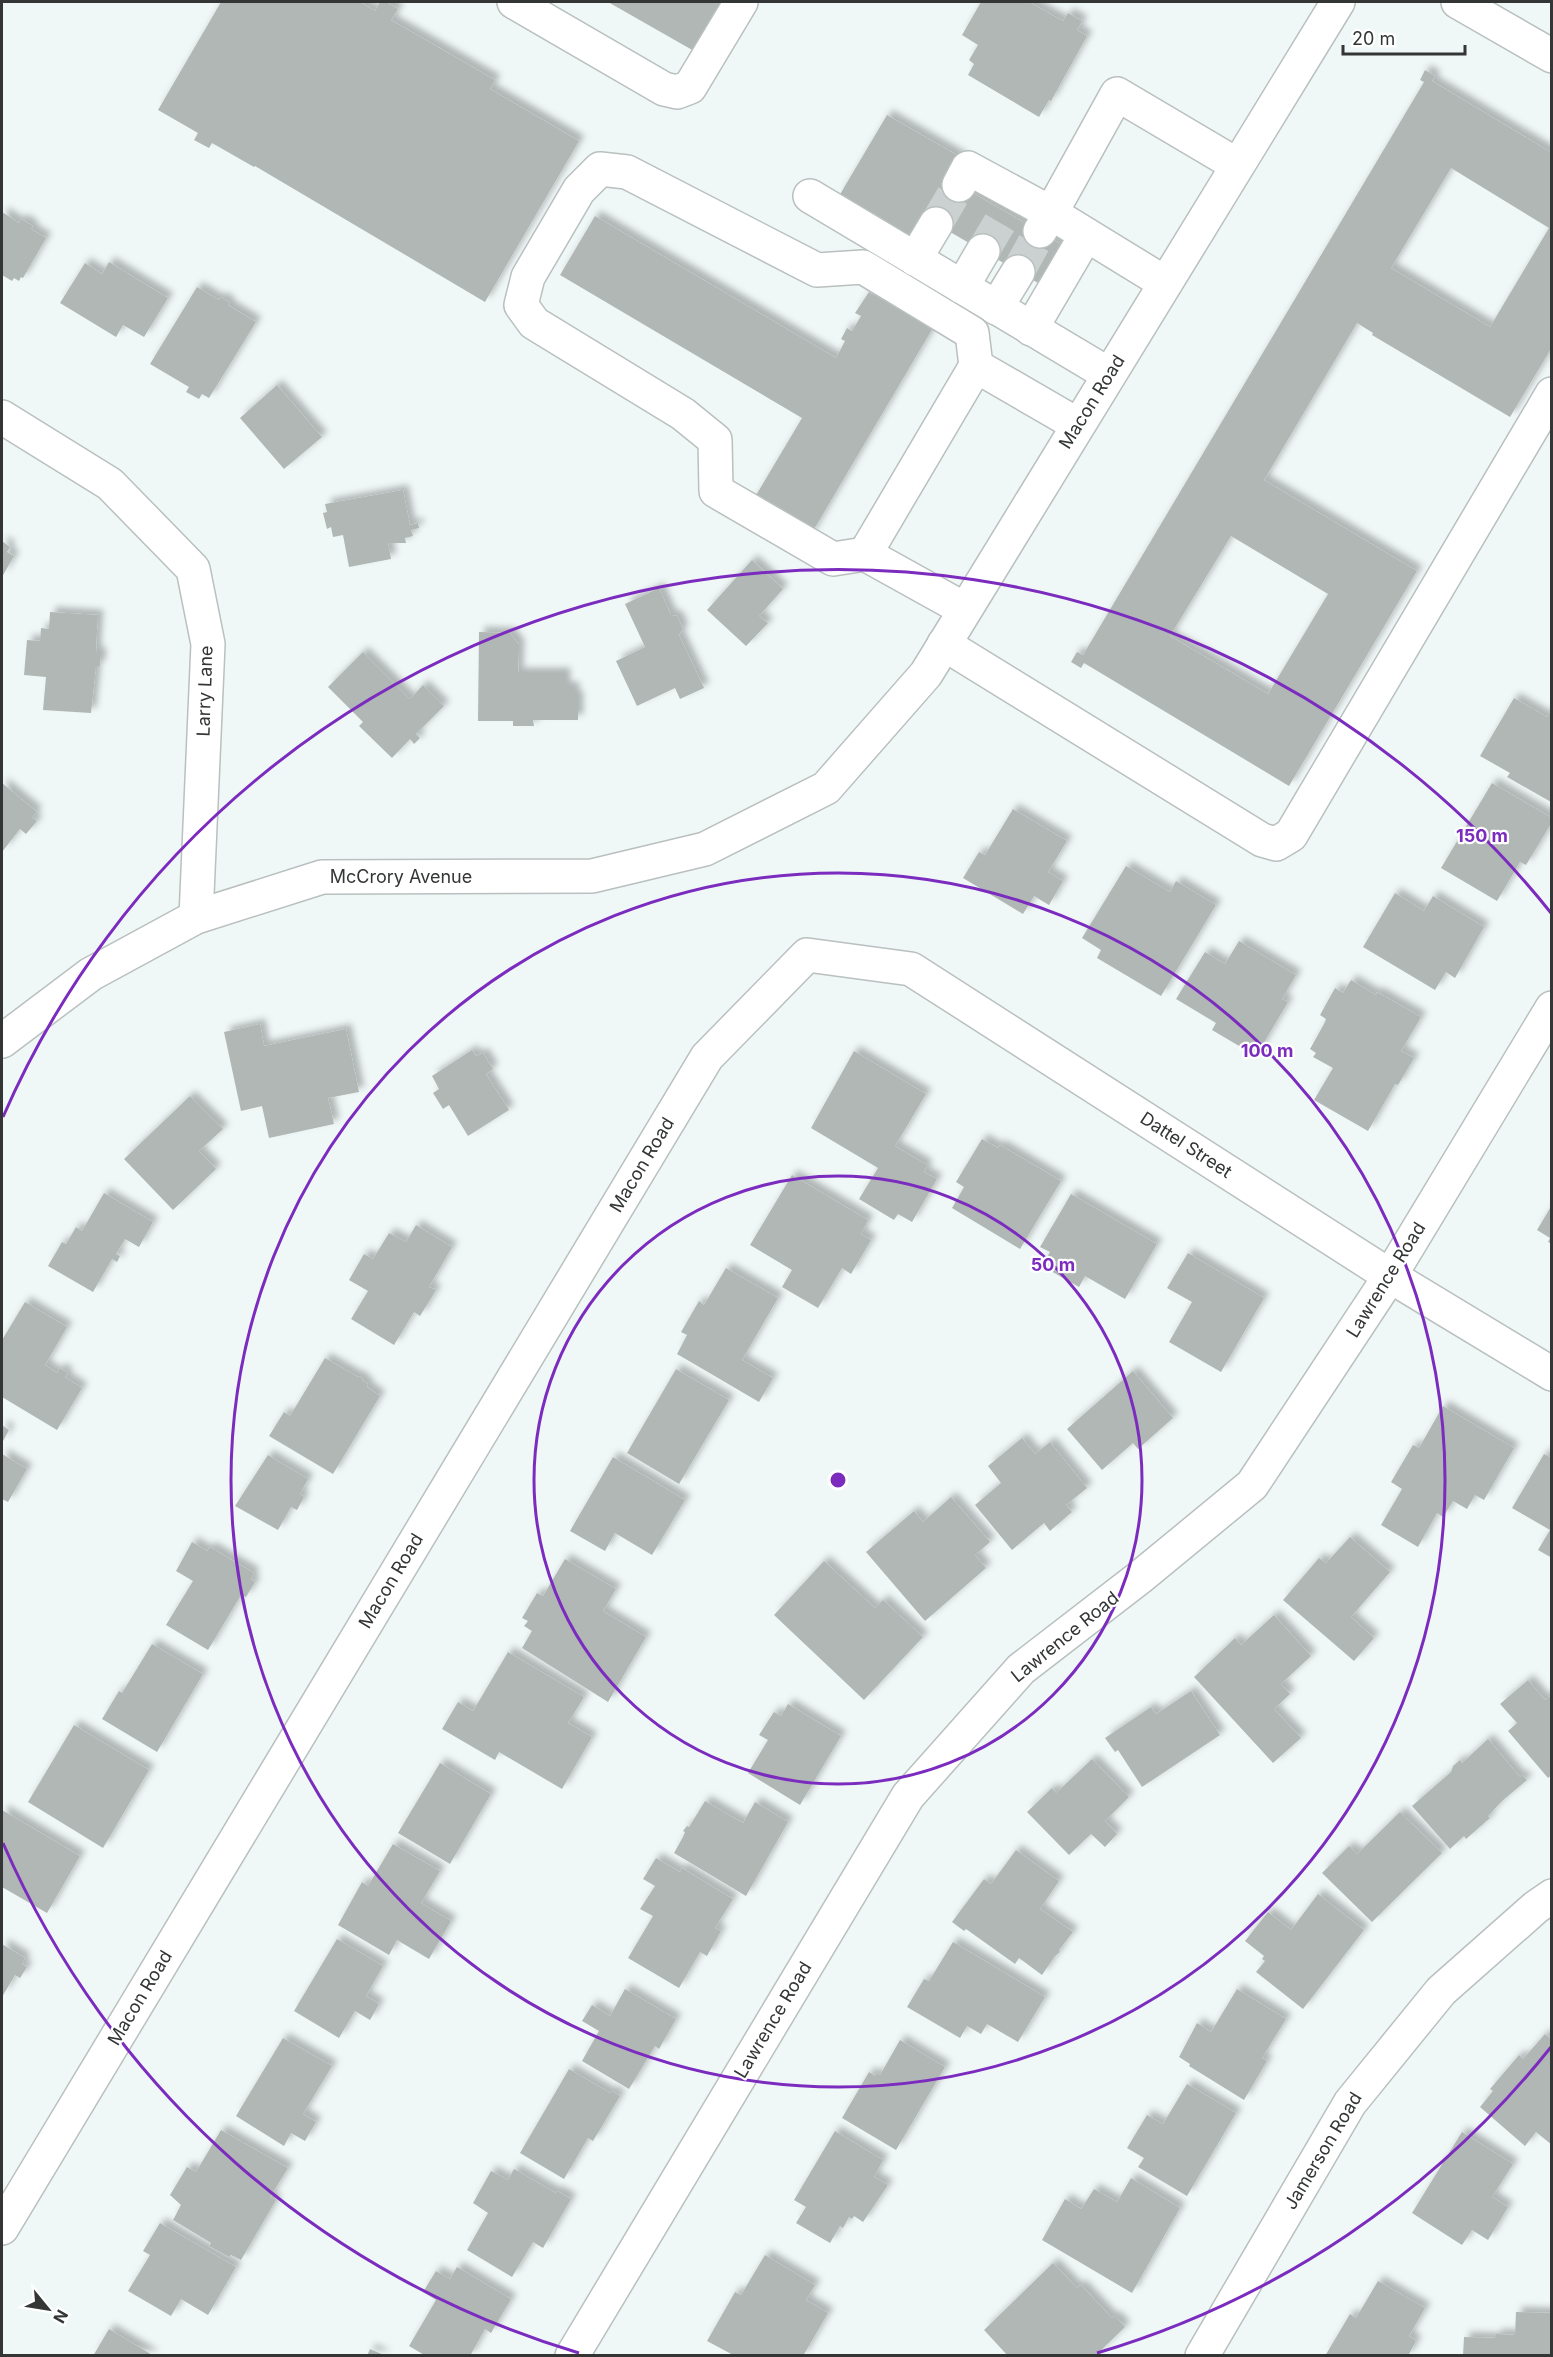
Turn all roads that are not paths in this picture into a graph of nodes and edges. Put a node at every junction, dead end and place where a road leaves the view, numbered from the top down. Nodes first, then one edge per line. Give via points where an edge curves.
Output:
1 (514, 2) edge
2 (741, 2) edge
3 (1338, 2) edge
4 (1458, 2) edge
5 (1551, 56) edge
6 (1237, 165) junction
7 (959, 185) tunnel mouth
8 (810, 196) dead end
9 (1045, 223) junction
10 (936, 224) tunnel mouth
11 (1086, 235) junction
12 (983, 251) tunnel mouth
13 (915, 259) junction
14 (1018, 272) tunnel mouth
15 (1165, 283) junction
16 (962, 287) junction
17 (996, 308) junction
18 (1031, 329) junction
19 (976, 366) junction
20 (1108, 375) junction
21 (1551, 393) edge
22 (2, 417) edge
23 (1078, 425) junction
24 (865, 554) junction
25 (964, 609) junction
26 (944, 644) junction
27 (826, 788) joint
28 (196, 917) junction
29 (807, 955) joint
30 (1551, 1008) edge
31 (2, 1041) edge
32 (1390, 1275) junction
33 (1551, 1374) edge
34 (1551, 1896) edge
35 (2, 2228) edge
36 (572, 2355) edge
37 (1202, 2355) edge

1 - 2 street via 664,89 677,92 690,87
3 - 6 street, Macon Road
4 - 5 street
6 - 9 street via 1117,94
6 - 15 street, Macon Road
7 - 9 street via 968,168 1011,203
8 - 13 street
9 - 11 street
10 - 13 street
11 - 15 street
11 - 18 street
12 - 16 street
13 - 16 street
14 - 17 street
15 - 20 street, Macon Road
16 - 17 street
17 - 18 street
18 - 20 street
19 - 23 street
19 - 24 street
19 - 24 street via 972,333 863,267 817,270 627,172 600,169 579,190 528,277 521,305 534,323 683,414 715,440 716,491 833,559
20 - 23 street, Macon Road
21 - 26 street via 1291,835 1276,844 1262,840
22 - 28 street, Larry Lane via 110,484 193,569 208,644
23 - 25 street, Macon Road
24 - 25 street
25 - 26 street, Macon Road
26 - 27 street, Macon Road via 926,674
27 - 28 street, McCrory Avenue via 705,849 592,876 322,877
28 - 31 street, McCrory Avenue via 91,974
29 - 32 street, Dattel Street via 910,969
29 - 35 street, Macon Road via 707,1057
30 - 32 street, Lawrence Road
32 - 33 street, Dattel Street
32 - 36 street, Lawrence Road via 1252,1485 1021,1669 908,1796
34 - 37 street, Jamerson Road via 1441,1991 1350,2103

